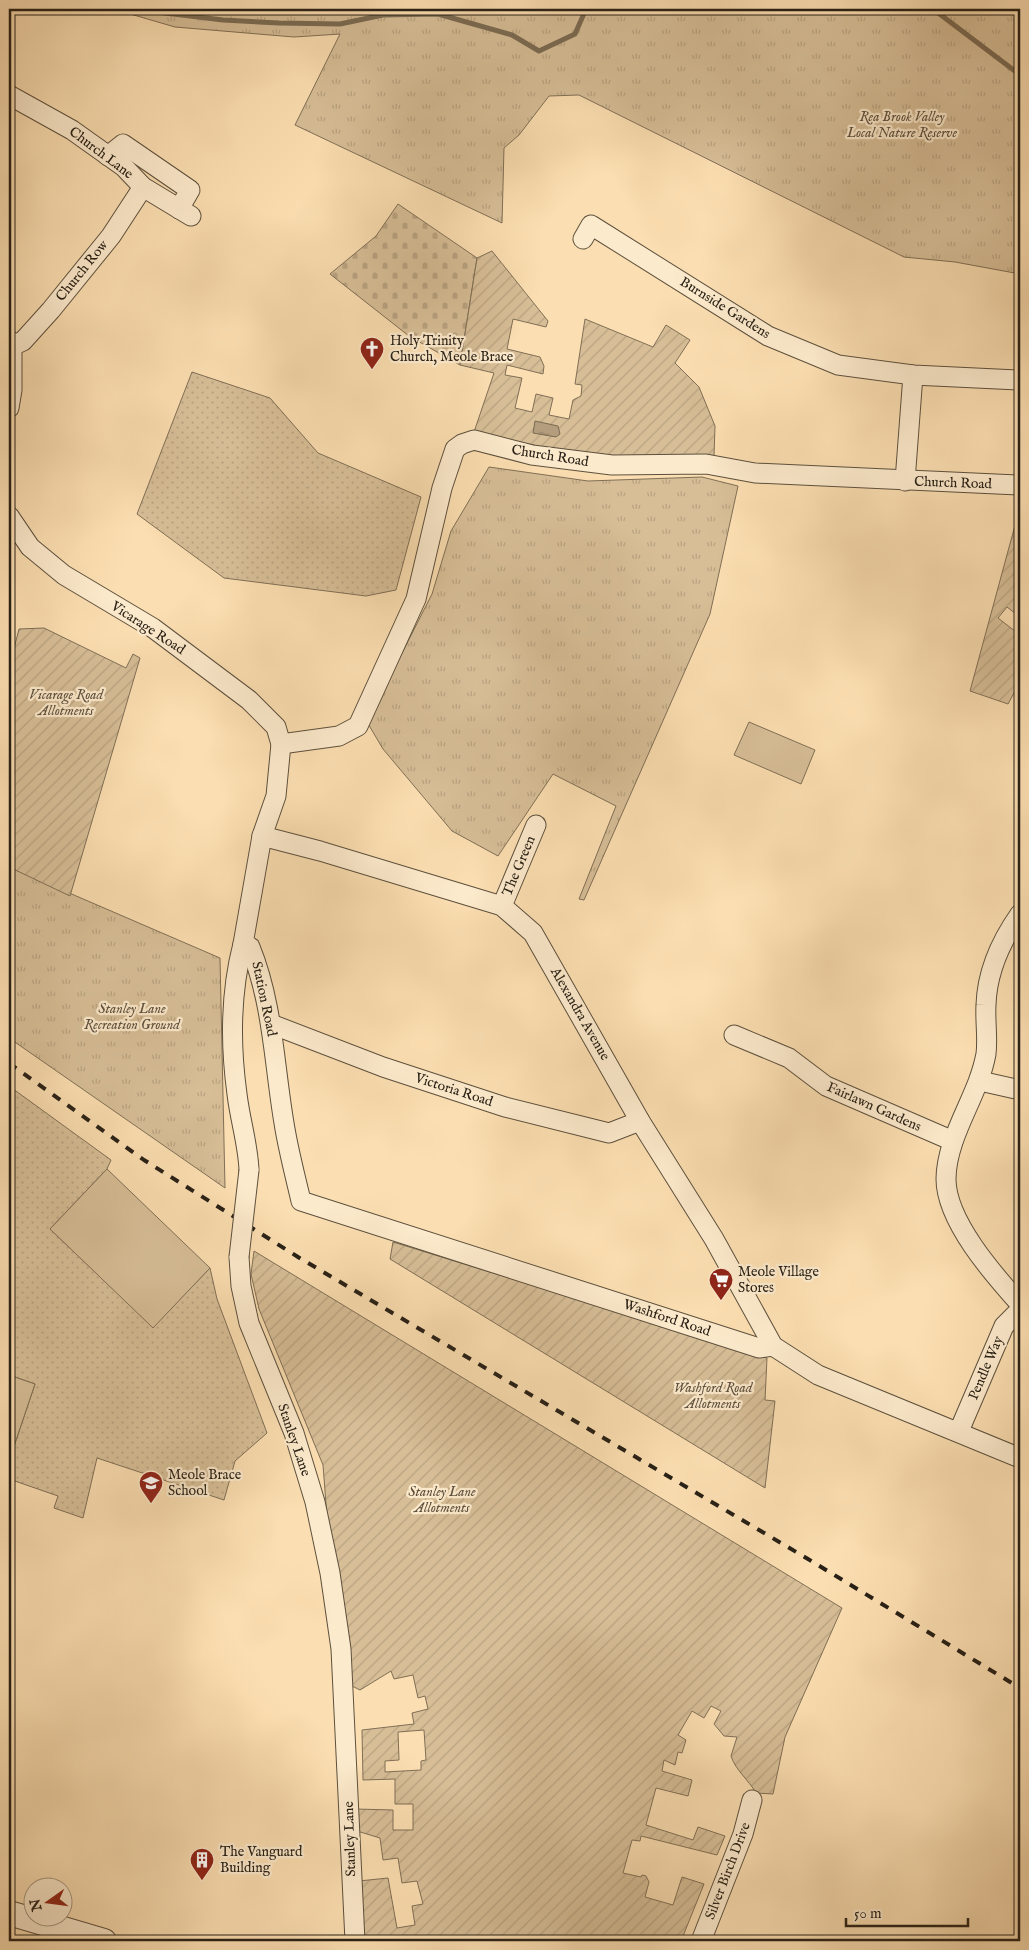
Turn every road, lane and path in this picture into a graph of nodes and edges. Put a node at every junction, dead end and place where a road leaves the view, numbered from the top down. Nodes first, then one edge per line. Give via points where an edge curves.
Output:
1 (9, 95) edge
2 (108, 156) junction
3 (143, 187) junction
4 (583, 239) dead end
5 (10, 343) edge
6 (913, 375) junction
7 (1020, 380) edge
8 (9, 408) edge
9 (905, 481) junction
10 (1020, 485) edge
11 (9, 517) edge
12 (281, 744) junction
13 (536, 825) dead end
14 (262, 836) junction
15 (502, 906) junction
16 (1019, 918) edge
17 (243, 944) junction
18 (271, 1024) junction
19 (743, 1034) dead end
20 (980, 1081) junction
21 (1020, 1090) edge
22 (640, 1121) junction
23 (953, 1141) junction
24 (301, 1201) joint
25 (1020, 1304) edge
26 (1020, 1310) edge
27 (773, 1346) junction
28 (959, 1432) junction
29 (1020, 1458) edge
30 (752, 1800) dead end
31 (9, 1913) edge
32 (104, 1941) edge
33 (355, 1941) edge
34 (701, 1941) edge

1 - 2 street, Church Lane via 72,130
2 - 3 street, Church Lane
2 - 3 street, Church Lane via 123,144 190,190 185,212
3 - 5 street, Church Row via 111,236 51,310 23,341
4 - 6 street, Burnside Gardens via 591,225 768,336 838,365
5 - 8 street via 12,390
6 - 7 street, Burnside Gardens
6 - 9 street
9 - 10 street, Church Road
9 - 12 street, Church Road via 755,472 706,464 612,465 532,455 474,440 462,444 455,449 442,488 416,599 358,726 339,736
11 - 12 street, Vicarage Road via 30,547 64,575 153,628 249,700 271,719
12 - 14 street, Station Road via 276,796
13 - 15 street, The Green
14 - 15 street, Alexandra Avenue via 320,850
14 - 17 street, Station Road
15 - 22 street, Alexandra Avenue via 533,933
16 - 20 street via 1002,942 992,969 986,1003 986,1052
17 - 18 street, Station Road via 250,947 259,967
17 - 33 street, Stanley Lane, bridge via 236,974 231,1028 249,1170 239,1257 241,1286 249,1323 294,1433 330,1573 341,1649
18 - 22 street, Victoria Road via 383,1067 505,1108 609,1133
18 - 24 street, Station Road via 284,1123
19 - 23 street, Fairlawn Gardens via 789,1058 826,1086
20 - 21 street
20 - 23 street
22 - 27 street, Alexandra Avenue via 714,1239
23 - 25 street via 946,1181 950,1202 988,1266
24 - 27 street, Washford Road via 759,1348
26 - 28 street, Pendle Way via 1004,1326
27 - 28 street, Washford Road via 818,1375
28 - 29 street, Washford Road
30 - 34 street, Silver Birch Drive
31 - 32 street

